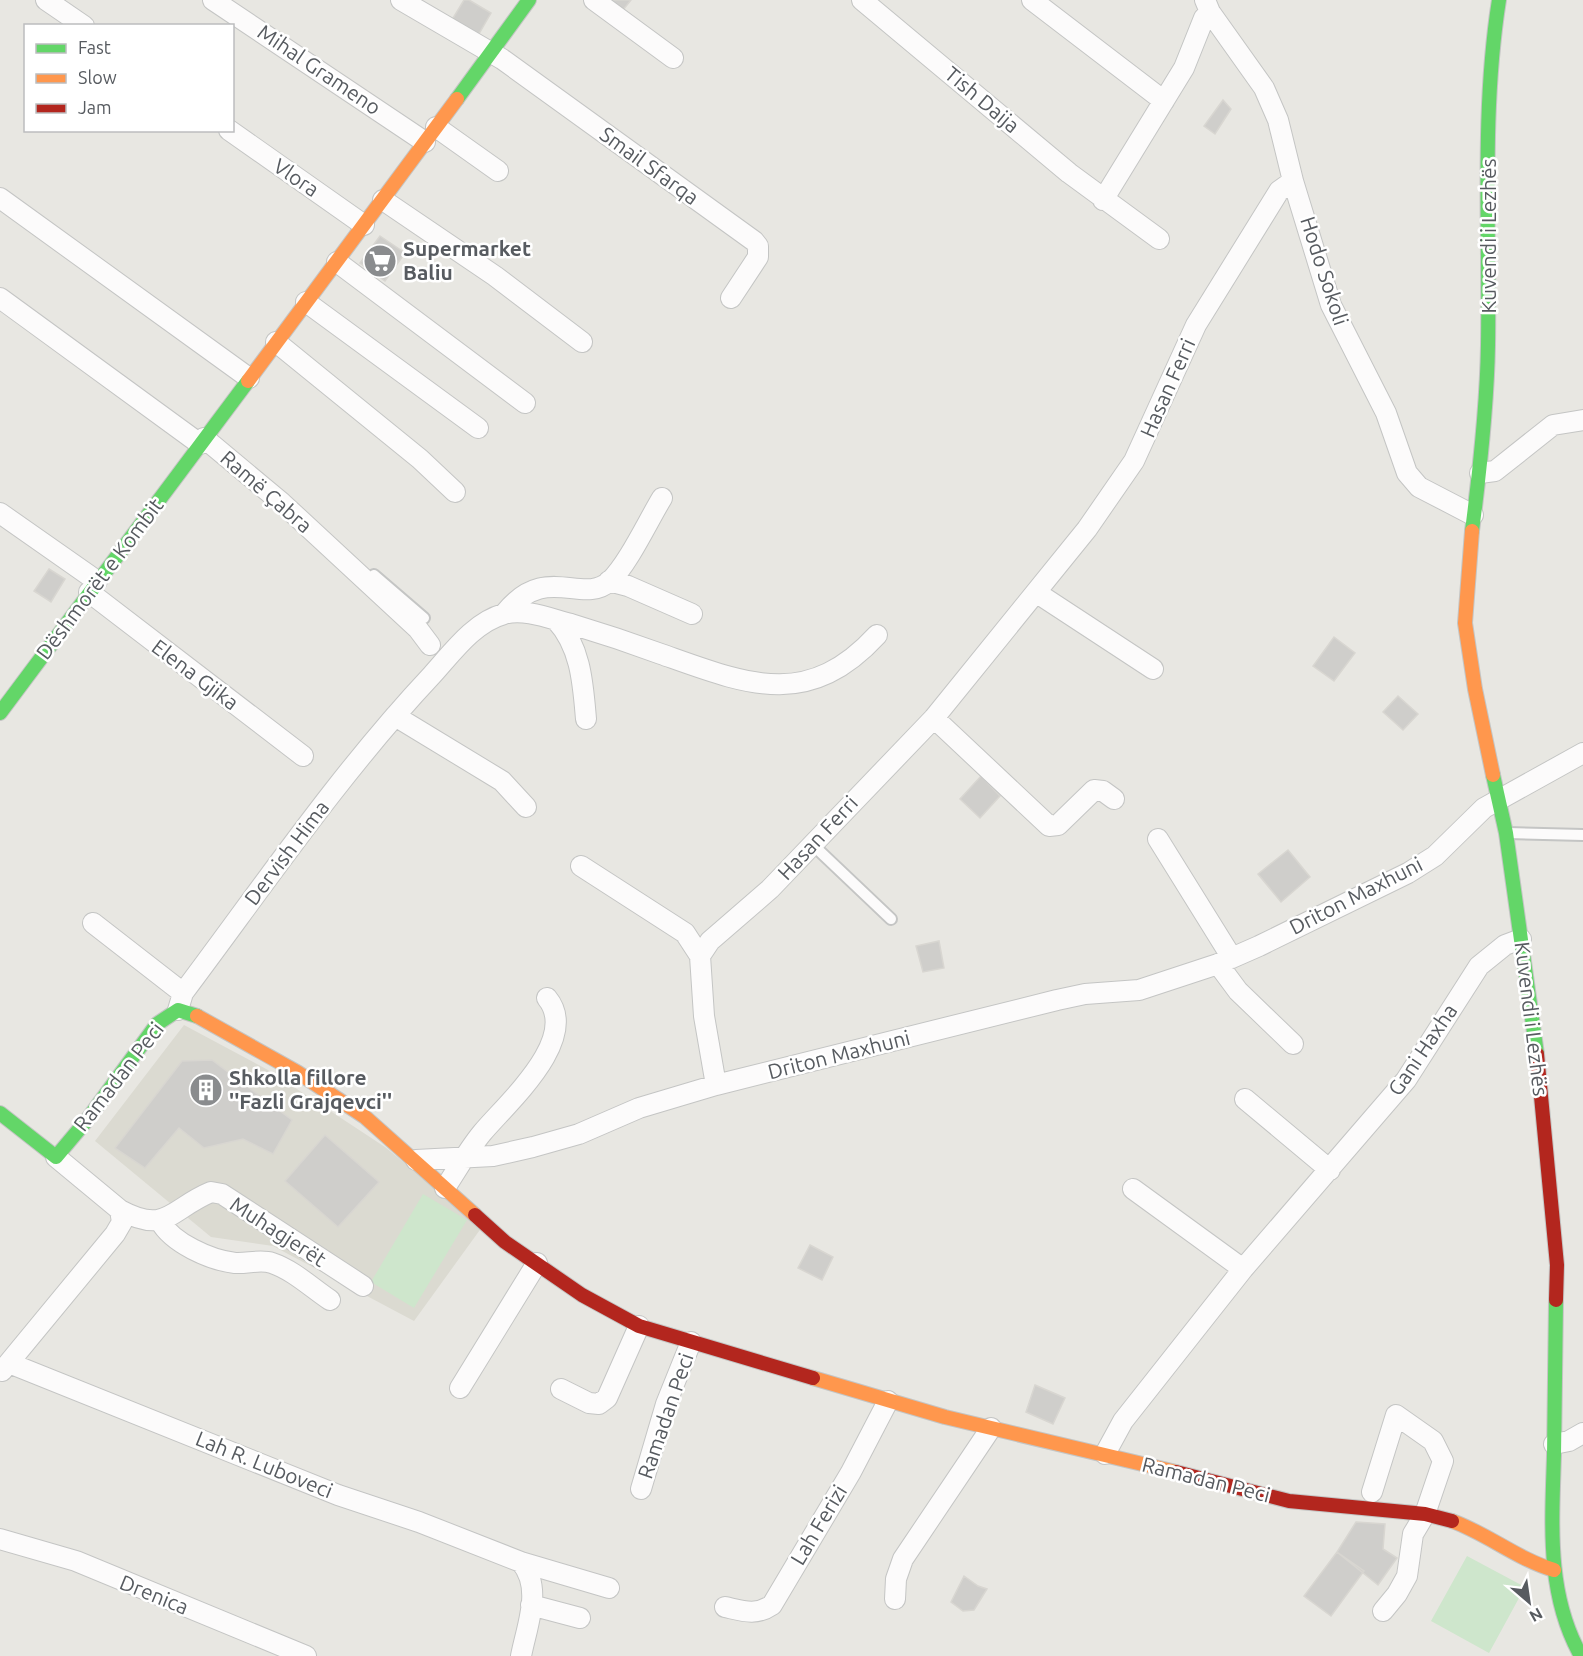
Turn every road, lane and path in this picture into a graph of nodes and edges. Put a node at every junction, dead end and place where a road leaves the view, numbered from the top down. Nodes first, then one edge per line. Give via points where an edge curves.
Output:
1 (46, 0) edge
2 (213, 0) edge
3 (401, 0) edge
4 (529, 0) edge
5 (594, 0) edge
6 (862, 0) edge
7 (1032, 0) edge
8 (1499, 0) edge
9 (1208, 6) edge
10 (81, 24) edge
11 (491, 52) junction
12 (673, 58) dead end
13 (1164, 101) junction
14 (232, 132) edge
15 (430, 134) junction
16 (498, 171) dead end
17 (1293, 181) junction
18 (0, 198) edge
19 (383, 200) junction
20 (1102, 200) junction
21 (364, 225) junction
22 (1159, 238) dead end
23 (337, 262) junction
24 (0, 298) edge
25 (731, 298) dead end
26 (306, 302) junction
27 (276, 342) junction
28 (582, 342) dead end
29 (249, 378) junction
30 (525, 403) dead end
31 (1583, 420) edge
32 (478, 428) dead end
33 (202, 441) junction
34 (1480, 473) junction
35 (455, 492) dead end
36 (662, 498) dead end
37 (0, 513) edge
38 (1473, 515) junction
39 (328, 546) junction
40 (609, 581) junction
41 (93, 587) junction
42 (1037, 593) junction
43 (505, 613) junction
44 (692, 614) dead end
45 (424, 618) dead end
46 (556, 620) junction
47 (877, 634) dead end
48 (430, 645) dead end
49 (1153, 669) dead end
50 (0, 713) edge
51 (395, 716) junction
52 (934, 718) junction
53 (586, 719) dead end
54 (1583, 753) edge
55 (303, 756) dead end
56 (1499, 798) junction
57 (1114, 799) dead end
58 (526, 807) dead end
59 (1506, 832) junction
60 (1583, 835) edge
61 (1158, 839) dead end
62 (812, 844) junction
63 (581, 866) dead end
64 (891, 919) dead end
65 (93, 923) dead end
66 (1521, 939) junction
67 (700, 956) junction
68 (1225, 961) junction
69 (547, 998) dead end
70 (181, 1001) junction
71 (1293, 1044) dead end
72 (716, 1085) junction
73 (1245, 1099) dead end
74 (0, 1113) edge
75 (56, 1157) junction
76 (464, 1159) junction
77 (416, 1160) junction
78 (1330, 1170) junction
79 (445, 1188) junction
80 (1133, 1189) dead end
81 (120, 1210) junction
82 (160, 1221) junction
83 (537, 1263) junction
84 (1243, 1269) junction
85 (363, 1287) dead end
86 (330, 1300) dead end
87 (639, 1326) junction
88 (691, 1342) junction
89 (4, 1368) edge
90 (460, 1388) dead end
91 (561, 1389) dead end
92 (888, 1401) junction
93 (991, 1428) junction
94 (1583, 1433) edge
95 (1554, 1444) junction
96 (1105, 1454) junction
97 (641, 1489) dead end
98 (1372, 1492) dead end
99 (1425, 1514) junction
100 (0, 1539) edge
101 (521, 1562) junction
102 (1554, 1570) junction
103 (609, 1588) dead end
104 (895, 1599) dead end
105 (531, 1605) junction
106 (725, 1607) dead end
107 (1383, 1611) dead end
108 (580, 1618) dead end
109 (306, 1656) edge
110 (521, 1656) edge
111 (1581, 1656) edge

1 - 10 street
2 - 15 street, Mihal Grameno
3 - 11 street
4 - 11 street, Dëshmorët e Kombit
5 - 12 street
6 - 20 street, Tish Daija
7 - 13 street
8 - 34 street, Kuvendi i Lezhës via 1488,98 1488,346
9 - 13 street via 1184,68
9 - 17 street, Hodo Sokoli via 1264,88 1278,120
11 - 15 street, Dëshmorët e Kombit
11 - 25 street, Smail Sfarqa via 758,246 758,257
13 - 20 street
14 - 21 street, Vlora
15 - 16 street
15 - 19 street, Dëshmorët e Kombit
17 - 38 street, Hodo Sokoli via 1331,305 1386,413 1407,473 1419,487
17 - 42 street, Hasan Ferri via 1273,201 1196,325 1134,461
18 - 29 street
19 - 21 street, Dëshmorët e Kombit
19 - 28 street via 495,276
20 - 22 street, Tish Daija
21 - 23 street, Dëshmorët e Kombit
23 - 26 street, Dëshmorët e Kombit
23 - 30 street
24 - 33 street
26 - 27 street, Dëshmorët e Kombit
26 - 32 street
27 - 29 street, Dëshmorët e Kombit
27 - 35 street
29 - 33 street, Dëshmorët e Kombit
31 - 34 street via 1552,425 1495,471
33 - 39 street, Ramë Çabra
33 - 41 street, Dëshmorët e Kombit
34 - 38 street, Kuvendi i Lezhës
36 - 40 street
37 - 41 street, Elena Gjika
38 - 56 street, Kuvendi i Lezhës via 1465,623
39 - 45 lane, Ramë Çabra via 339,546
39 - 48 street, Ramë Çabra via 418,629
40 - 43 street, Dervish Hima via 586,590 538,588 526,593
40 - 44 street
41 - 50 street, Dëshmorët e Kombit
41 - 55 street, Elena Gjika
42 - 49 street
42 - 52 street, Hasan Ferri
43 - 46 street
43 - 51 street, Dervish Hima via 468,636
46 - 47 street via 708,672 779,685 827,674 853,658
46 - 53 street via 573,645 583,684
51 - 58 street via 502,781
51 - 70 street, Dervish Hima
52 - 57 street via 1049,826 1058,825 1094,790
52 - 62 street, Hasan Ferri
54 - 56 street, Driton Maxhuni
56 - 59 street, Kuvendi i Lezhës
56 - 68 street, Driton Maxhuni via 1435,856 1408,873
59 - 60 lane
59 - 66 street, Kuvendi i Lezhës
61 - 68 street
62 - 64 lane
62 - 67 street, Hasan Ferri via 770,889 710,941
63 - 67 street via 685,933
65 - 70 street
66 - 78 street, Gani Haxha via 1505,945 1479,966 1410,1073
66 - 95 street, Kuvendi i Lezhës via 1543,1109 1557,1265
67 - 72 street via 701,996
68 - 71 street via 1238,991
68 - 72 street, Driton Maxhuni via 1139,990 1067,998
69 - 76 street via 555,1008 558,1022 552,1044
70 - 75 street, Ramadan Peci via 157,1024
70 - 77 street, Ramadan Peci via 191,1012 305,1077 365,1117
72 - 76 street, Driton Maxhuni via 639,1108 579,1134 493,1156
73 - 78 street
74 - 75 street
75 - 81 street, Muhagjerët
76 - 77 street, Driton Maxhuni
76 - 79 street
77 - 79 street, Ramadan Peci
78 - 84 street, Gani Haxha
79 - 83 street, Ramadan Peci via 498,1236
80 - 84 street
81 - 82 street, Muhagjerët via 147,1222
81 - 89 street via 122,1222 115,1234
82 - 85 street, Muhagjerët via 211,1192 222,1194
82 - 86 street, Muhagjerët via 164,1229 200,1252 236,1263 269,1262
83 - 87 street, Ramadan Peci via 582,1295
83 - 90 street
84 - 96 street, Gani Haxha via 1123,1421
87 - 88 street, Ramadan Peci
87 - 91 street via 607,1398 599,1404 589,1403
88 - 92 street, Ramadan Peci
88 - 97 street, Ramadan Peci via 666,1404
89 - 101 street, Lah R. Luboveci
92 - 93 street, Ramadan Peci
92 - 106 street, Lah Ferizi via 772,1605 763,1612 751,1613
93 - 96 street, Ramadan Peci
93 - 104 street via 903,1559
94 - 95 street
95 - 102 street, Kuvendi i Lezhës
96 - 99 street, Ramadan Peci via 1289,1501
98 - 99 street via 1396,1415 1433,1442 1442,1454 1442,1468
99 - 102 street, Ramadan Peci via 1474,1528 1531,1563
99 - 107 street via 1413,1533 1407,1576
100 - 109 street, Drenica via 76,1561
101 - 103 street, Lah R. Luboveci
101 - 105 street via 531,1574
102 - 111 street, Kuvendi i Lezhës via 1566,1624
105 - 108 street
105 - 110 street

